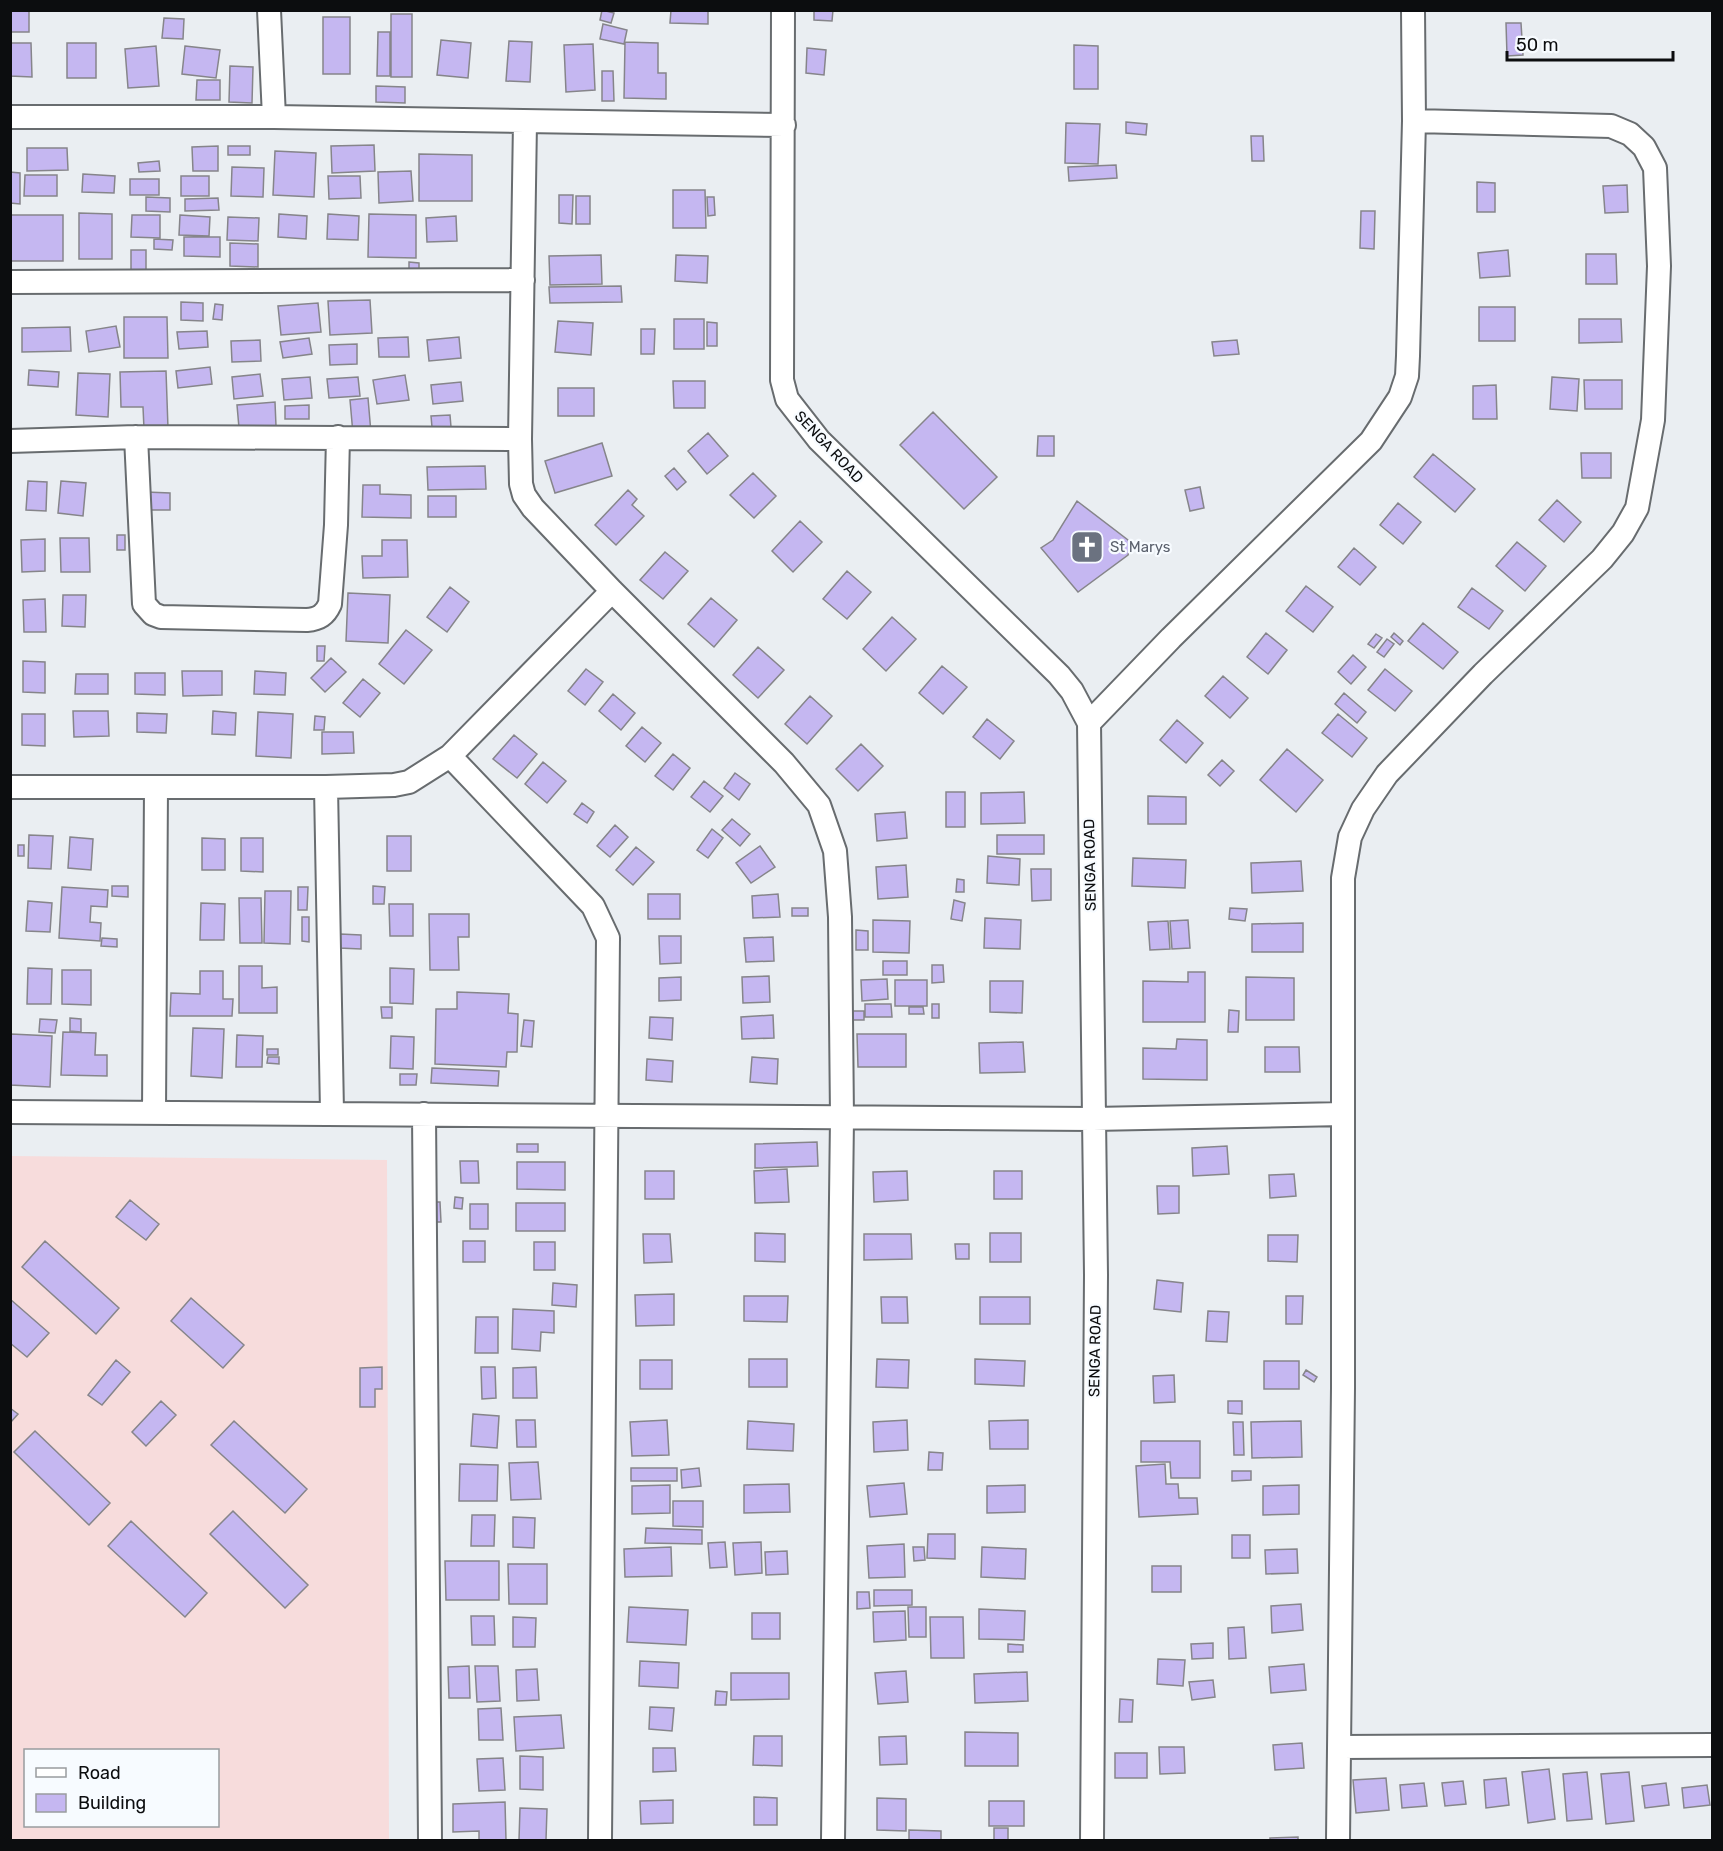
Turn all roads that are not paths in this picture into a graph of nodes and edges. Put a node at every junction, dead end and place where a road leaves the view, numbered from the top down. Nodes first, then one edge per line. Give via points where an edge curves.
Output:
1 (269, 10) edge
2 (783, 10) edge
3 (1413, 10) edge
4 (10, 117) edge
5 (274, 117) junction
6 (1414, 121) junction
7 (525, 122) junction
8 (784, 125) junction
9 (523, 280) junction
10 (10, 282) edge
11 (136, 437) junction
12 (338, 437) junction
13 (520, 439) junction
14 (10, 441) edge
15 (612, 591) junction
16 (1089, 723) junction
17 (450, 756) junction
18 (10, 787) edge
19 (326, 787) junction
20 (156, 788) junction
21 (10, 1112) edge
22 (154, 1113) junction
23 (332, 1113) junction
24 (424, 1114) junction
25 (607, 1114) junction
26 (1343, 1114) junction
27 (842, 1118) junction
28 (1093, 1119) junction
29 (1713, 1745) edge
30 (1340, 1747) junction
31 (430, 1840) edge
32 (600, 1840) edge
33 (833, 1840) edge
34 (1092, 1840) edge
35 (1338, 1840) edge

1 - 5 street
2 - 8 street, SENGA ROAD
3 - 6 street
4 - 5 street
5 - 7 street
6 - 16 street via 1408,356 1400,398 1371,441
6 - 26 street via 1611,126 1630,134 1644,147 1655,168 1659,266 1653,420 1637,508 1623,533 1387,774 1350,837 1343,878
7 - 8 street
7 - 9 street
8 - 16 street, SENGA ROAD via 782,380 787,399 819,440 1059,675
9 - 10 street
9 - 13 street
11 - 12 street
11 - 12 street via 147,610 161,617 307,620 326,613 330,604
11 - 14 street
12 - 13 street
13 - 15 street via 521,484 528,502
15 - 17 street
15 - 27 street via 784,763 819,805 828,824 835,850 840,917
16 - 28 street, SENGA ROAD
17 - 19 street via 409,782
17 - 25 street via 593,906 605,928 609,946
18 - 20 street
19 - 20 street
19 - 23 street
20 - 22 street
21 - 22 street
22 - 23 street
23 - 24 street
24 - 25 street
24 - 31 street
25 - 27 street
25 - 32 street
26 - 28 street
26 - 30 street
27 - 28 street
27 - 33 street
28 - 34 street, SENGA ROAD via 1096,1286
29 - 30 street
30 - 35 street

